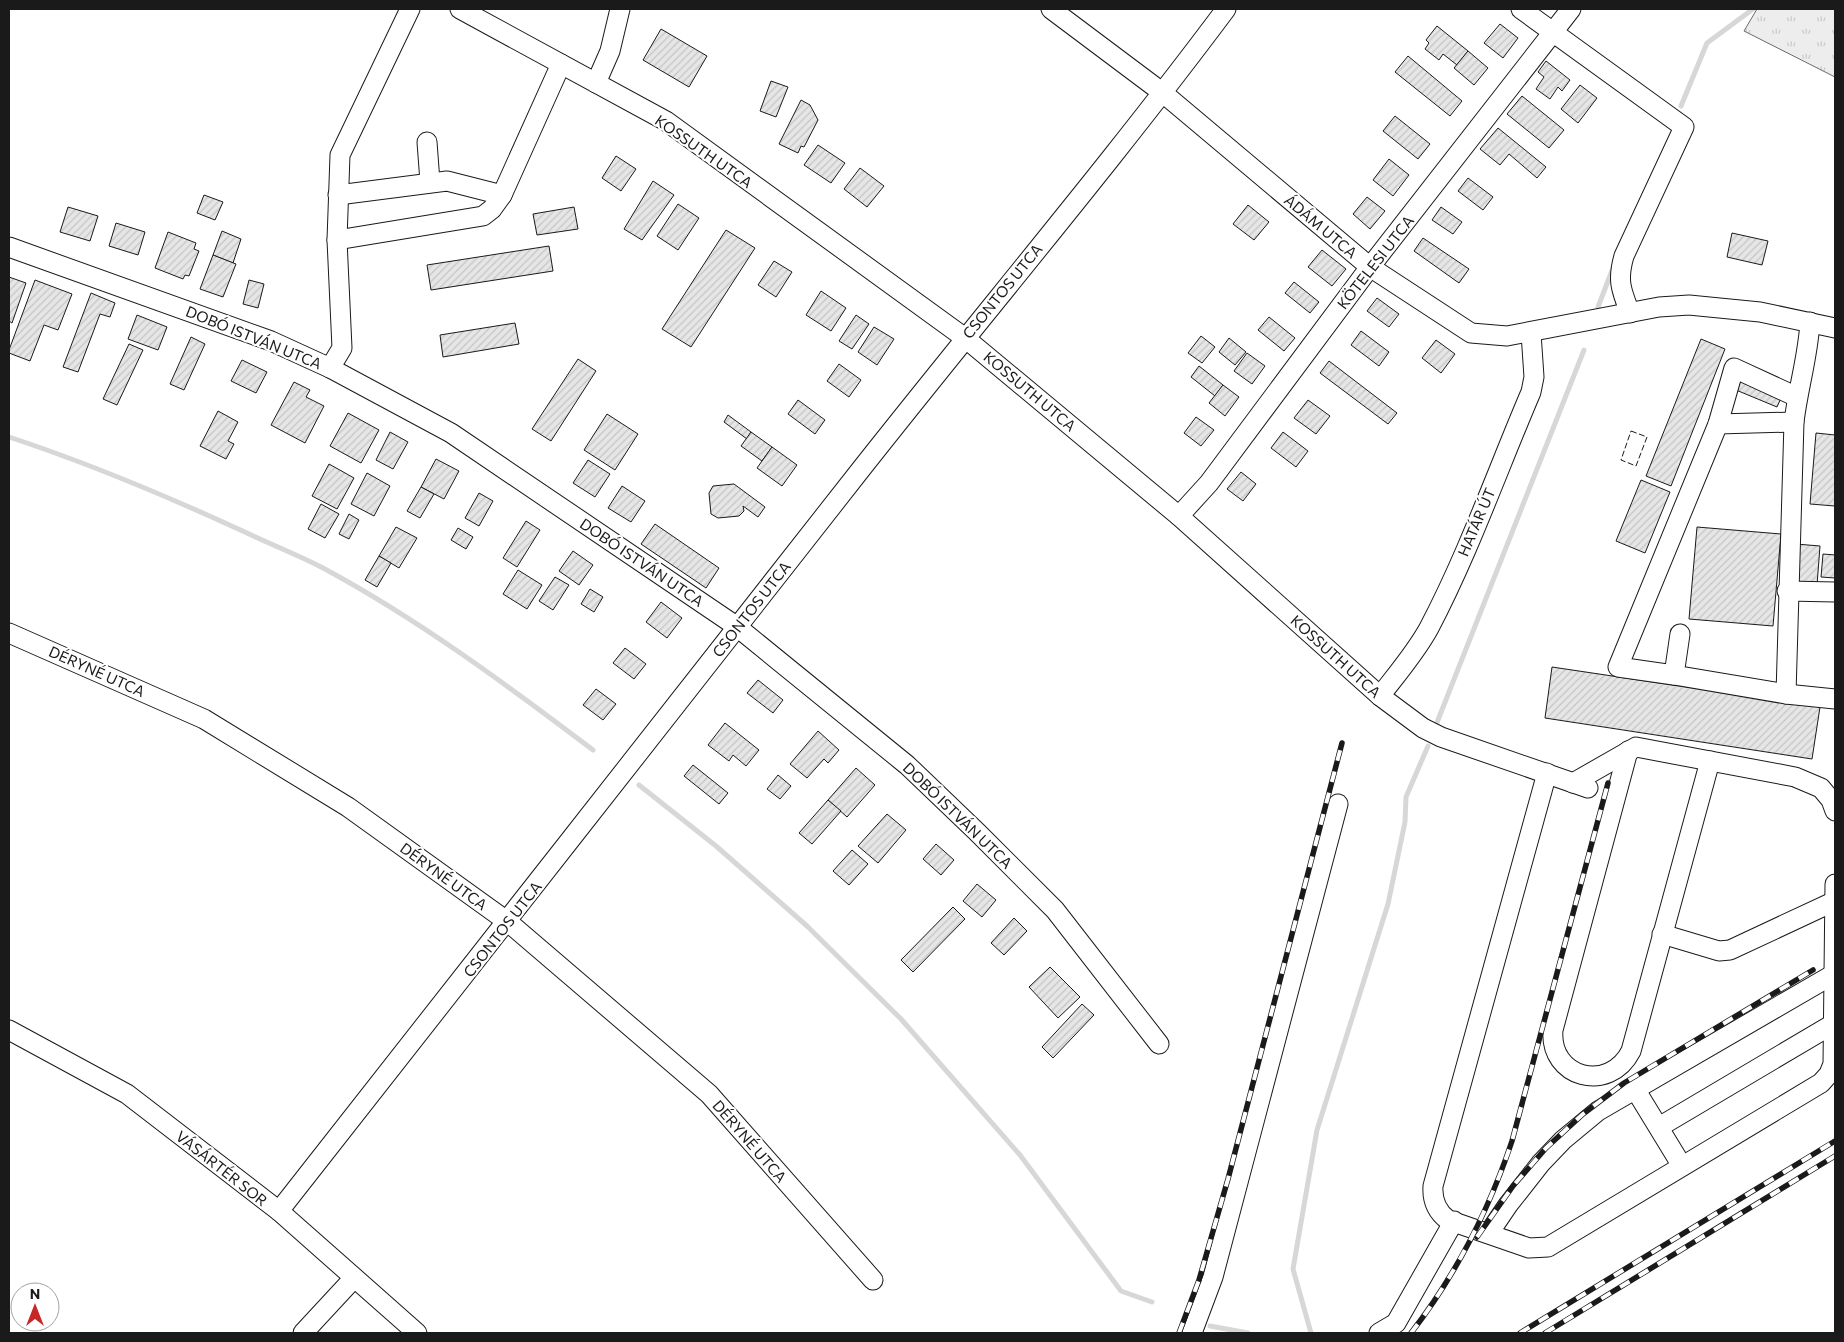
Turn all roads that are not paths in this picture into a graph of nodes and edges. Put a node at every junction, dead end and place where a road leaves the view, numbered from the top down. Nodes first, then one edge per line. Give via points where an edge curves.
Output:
1 (410, 9) edge
2 (460, 9) edge
3 (620, 9) edge
4 (1051, 9) edge
5 (1226, 9) edge
6 (1521, 9) edge
7 (1571, 9) edge
8 (1554, 33) junction
9 (561, 64) junction
10 (596, 83) junction
11 (1163, 93) junction
12 (427, 142) dead end
13 (430, 182) junction
14 (477, 190) junction
15 (338, 195) junction
16 (502, 195) junction
17 (466, 220) junction
18 (337, 240) junction
19 (9, 247) edge
20 (1370, 267) junction
21 (1630, 313) junction
22 (1810, 322) junction
23 (1835, 328) edge
24 (1532, 333) junction
25 (965, 338) junction
26 (330, 368) junction
27 (1797, 397) junction
28 (1794, 422) junction
29 (1718, 424) junction
30 (1179, 516) junction
31 (1787, 591) junction
32 (1835, 592) edge
33 (736, 626) junction
34 (9, 633) edge
35 (1680, 634) dead end
36 (1674, 675) junction
37 (1786, 694) junction
38 (1380, 696) junction
39 (1835, 699) edge
40 (1628, 751) junction
41 (1710, 760) junction
42 (1547, 773) junction
43 (1338, 804) dead end
44 (1835, 810) edge
45 (1835, 884) edge
46 (1835, 901) edge
47 (508, 922) junction
48 (1662, 934) junction
49 (1834, 974) junction
50 (1833, 1024) junction
51 (9, 1030) edge
52 (1159, 1044) dead end
53 (1635, 1088) junction
54 (1659, 1127) junction
55 (1682, 1166) junction
56 (279, 1211) junction
57 (1454, 1222) junction
58 (1489, 1233) junction
59 (354, 1278) junction
60 (873, 1280) dead end
61 (303, 1333) edge
62 (417, 1333) edge
63 (1192, 1333) edge
64 (1379, 1333) edge

1 - 15 street via 340,155
2 - 9 street, KOSSUTH UTCA
3 - 10 street via 610,52
4 - 11 street, ÁDÁM UTCA
5 - 11 street, CSONTOS UTCA
6 - 8 street
7 - 8 street, KÖTELESI UTCA
8 - 20 street, KÖTELESI UTCA
8 - 21 street via 1684,127 1619,273 1621,291
9 - 10 street, KOSSUTH UTCA
9 - 16 street
10 - 25 street, KOSSUTH UTCA via 666,121
11 - 20 street, ÁDÁM UTCA
11 - 25 street, CSONTOS UTCA
12 - 13 street
13 - 14 street via 454,182
13 - 15 street
14 - 16 street
14 - 17 street
15 - 18 street
16 - 17 street via 488,213
17 - 18 street
18 - 26 street via 342,348
19 - 26 street, DOBÓ ISTVÁN UTCA via 270,341
20 - 24 street, ÁDÁM UTCA via 1471,333 1507,336
20 - 30 street, KÖTELESI UTCA via 1209,483
21 - 22 street, ÁDÁM UTCA via 1659,307 1708,306
21 - 24 street, ÁDÁM UTCA
22 - 23 street, ÁDÁM UTCA
22 - 27 street via 1808,354
24 - 38 street, HATÁR ÚT via 1534,377 1516,426 1428,629
25 - 30 street, KOSSUTH UTCA
25 - 33 street, CSONTOS UTCA
26 - 33 street, DOBÓ ISTVÁN UTCA via 451,434
27 - 28 street
27 - 29 street via 1734,368
28 - 29 street
28 - 31 street
29 - 36 street via 1618,667
30 - 38 street, KOSSUTH UTCA
31 - 32 street
31 - 37 street
33 - 47 street, CSONTOS UTCA
33 - 52 street, DOBÓ ISTVÁN UTCA via 907,765 977,832 1055,910
34 - 47 street, DÉRYNÉ UTCA via 204,719 348,807
35 - 36 street
36 - 37 street
37 - 39 street
38 - 42 street, KOSSUTH UTCA via 1423,728
40 - 41 street via 1636,747
40 - 42 street, KOSSUTH UTCA via 1581,785
40 - 48 street via 1553,1030 1554,1049 1570,1069 1587,1076 1600,1076 1618,1068 1628,1057
41 - 44 street via 1807,780 1827,793
41 - 48 street
42 - 57 street via 1433,1186 1432,1194 1441,1215
43 - 63 street via 1213,1277
45 - 46 street
46 - 48 street via 1730,950 1719,951
46 - 49 street
47 - 56 street, CSONTOS UTCA
47 - 60 street, DÉRYNÉ UTCA via 709,1094
49 - 50 street
49 - 53 street
50 - 54 street
50 - 55 street via 1833,1064 1830,1074 1821,1083
51 - 56 street, VÁSÁRTÉR SOR via 127,1094
53 - 54 street
53 - 58 street via 1598,1111 1563,1140 1525,1182
54 - 55 street
55 - 58 street via 1548,1247 1529,1248
56 - 59 street, VÁSÁRTÉR SOR
57 - 58 street
57 - 64 street via 1396,1322
59 - 61 street
59 - 62 street, VÁSÁRTÉR SOR

